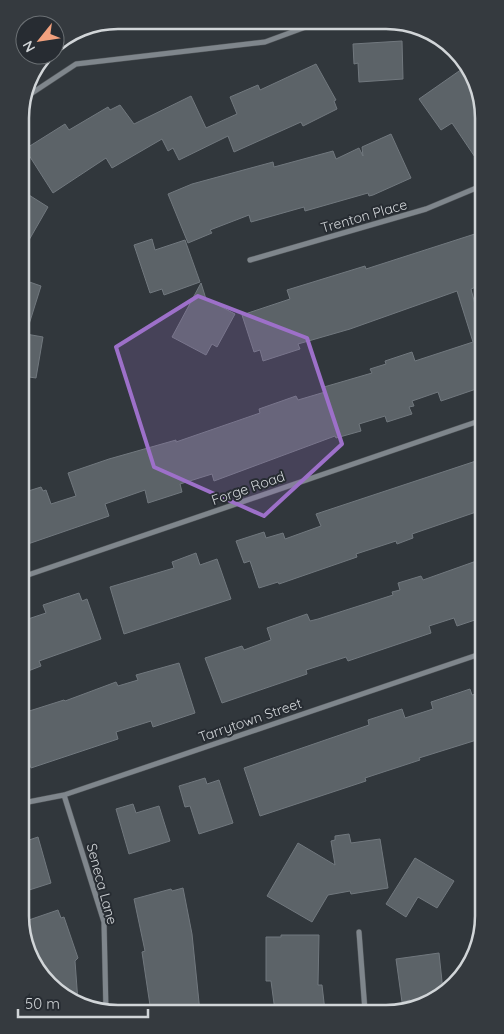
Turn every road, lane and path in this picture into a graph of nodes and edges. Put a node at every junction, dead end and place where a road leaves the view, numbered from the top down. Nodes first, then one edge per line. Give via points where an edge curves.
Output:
1 (300, 29) edge
2 (33, 92) edge
3 (475, 189) edge
4 (250, 260) dead end
5 (475, 422) edge
6 (29, 575) edge
7 (475, 656) edge
8 (64, 794) junction
9 (29, 802) edge
10 (359, 932) dead end
11 (106, 1004) edge
12 (365, 1005) edge

1 - 2 street via 265,42 76,64
3 - 4 street, Trenton Place via 426,209
5 - 6 street, Forge Road
7 - 8 street, Tarrytown Street
8 - 9 street, Tarrytown Street
8 - 11 street, Seneca Lane via 104,922
10 - 12 street

